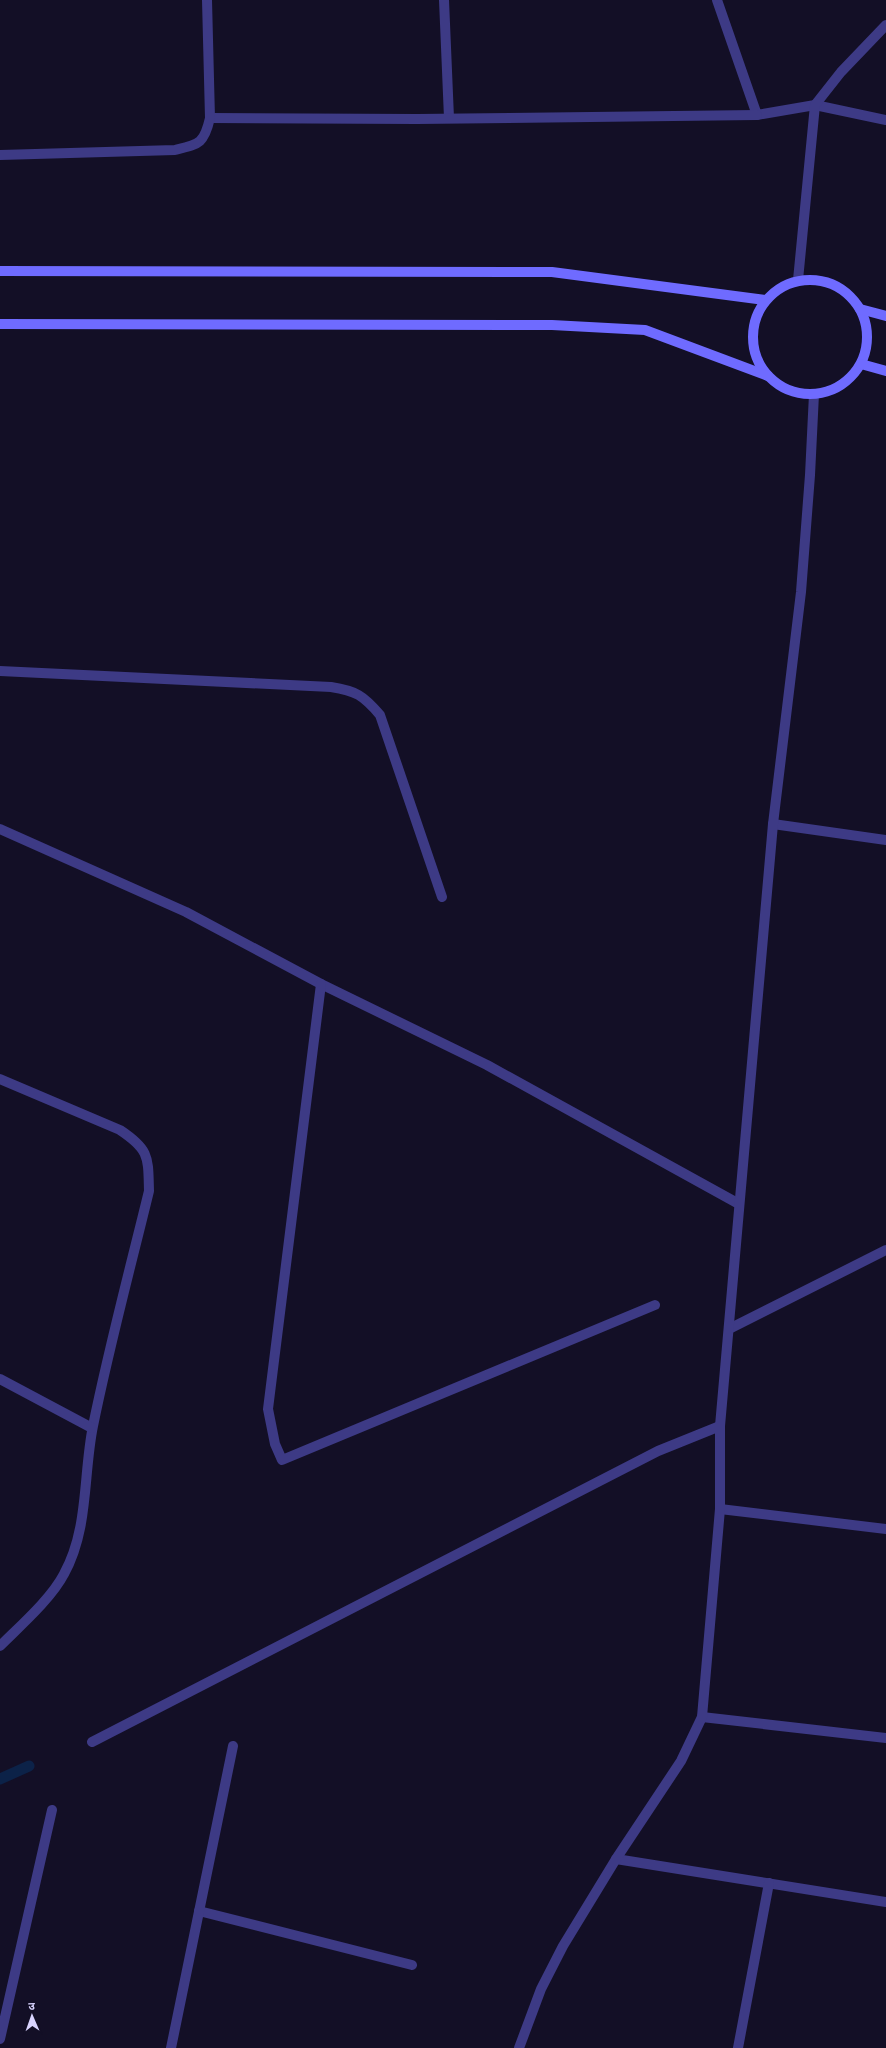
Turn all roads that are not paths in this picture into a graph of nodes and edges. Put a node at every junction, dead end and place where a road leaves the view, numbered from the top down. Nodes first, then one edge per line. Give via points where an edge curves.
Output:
1 (208, 0) edge
2 (444, 0) edge
3 (717, 0) edge
4 (886, 25) edge
5 (815, 105) junction
6 (757, 115) junction
7 (210, 118) junction
8 (449, 118) junction
9 (886, 120) edge
10 (0, 155) edge
11 (0, 271) edge
12 (798, 280) junction
13 (766, 300) junction
14 (860, 309) junction
15 (886, 316) edge
16 (0, 324) edge
17 (860, 364) junction
18 (886, 371) edge
19 (768, 376) junction
20 (814, 394) junction
21 (0, 671) edge
22 (773, 824) junction
23 (0, 829) edge
24 (886, 840) edge
25 (442, 897) dead end
26 (321, 984) junction
27 (0, 1079) edge
28 (739, 1204) junction
29 (886, 1250) edge
30 (655, 1305) dead end
31 (729, 1329) junction
32 (3, 1380) edge
33 (0, 1391) edge
34 (720, 1426) junction
35 (92, 1428) junction
36 (720, 1508) junction
37 (886, 1529) edge
38 (0, 1646) edge
39 (702, 1717) junction
40 (886, 1738) edge
41 (92, 1742) dead end
42 (233, 1746) dead end
43 (52, 1810) dead end
44 (616, 1859) junction
45 (769, 1883) junction
46 (886, 1902) edge
47 (199, 1911) junction
48 (412, 1965) dead end
49 (0, 2039) edge
50 (171, 2048) edge
51 (519, 2048) edge
52 (738, 2048) edge

1 - 7 street
2 - 8 street
3 - 6 street
4 - 5 street via 841,72
5 - 6 street
5 - 9 street
5 - 12 street
6 - 8 street
7 - 8 street
7 - 10 street via 206,134 196,145 175,150
11 - 13 main road via 552,272
12 - 13 main road via 780,288
12 - 14 main road via 834,284 849,294
13 - 19 main road via 757,315 753,342 759,363
14 - 15 main road
14 - 17 main road via 867,327 867,346
16 - 19 main road via 552,325 645,330
17 - 18 main road
17 - 20 main road via 849,379 833,389
19 - 20 main road via 797,392
20 - 22 street via 801,592
21 - 25 street via 331,687 352,691 366,699 380,715
22 - 24 street
22 - 28 street
23 - 26 street via 186,912
26 - 28 street via 487,1065
26 - 30 street via 268,1409 275,1444 282,1460
27 - 35 street via 120,1130 135,1140 146,1152 149,1191
28 - 31 street
29 - 31 street
31 - 34 street
32 - 33 street
32 - 35 street
34 - 36 street
34 - 41 street via 658,1451
35 - 38 street via 82,1516 76,1544 64,1575 42,1604
36 - 37 street
36 - 39 street
39 - 40 street
39 - 44 street via 681,1761
42 - 47 street
43 - 49 street
44 - 45 street
44 - 51 street via 541,1988
45 - 46 street
45 - 52 street
47 - 48 street
47 - 50 street

